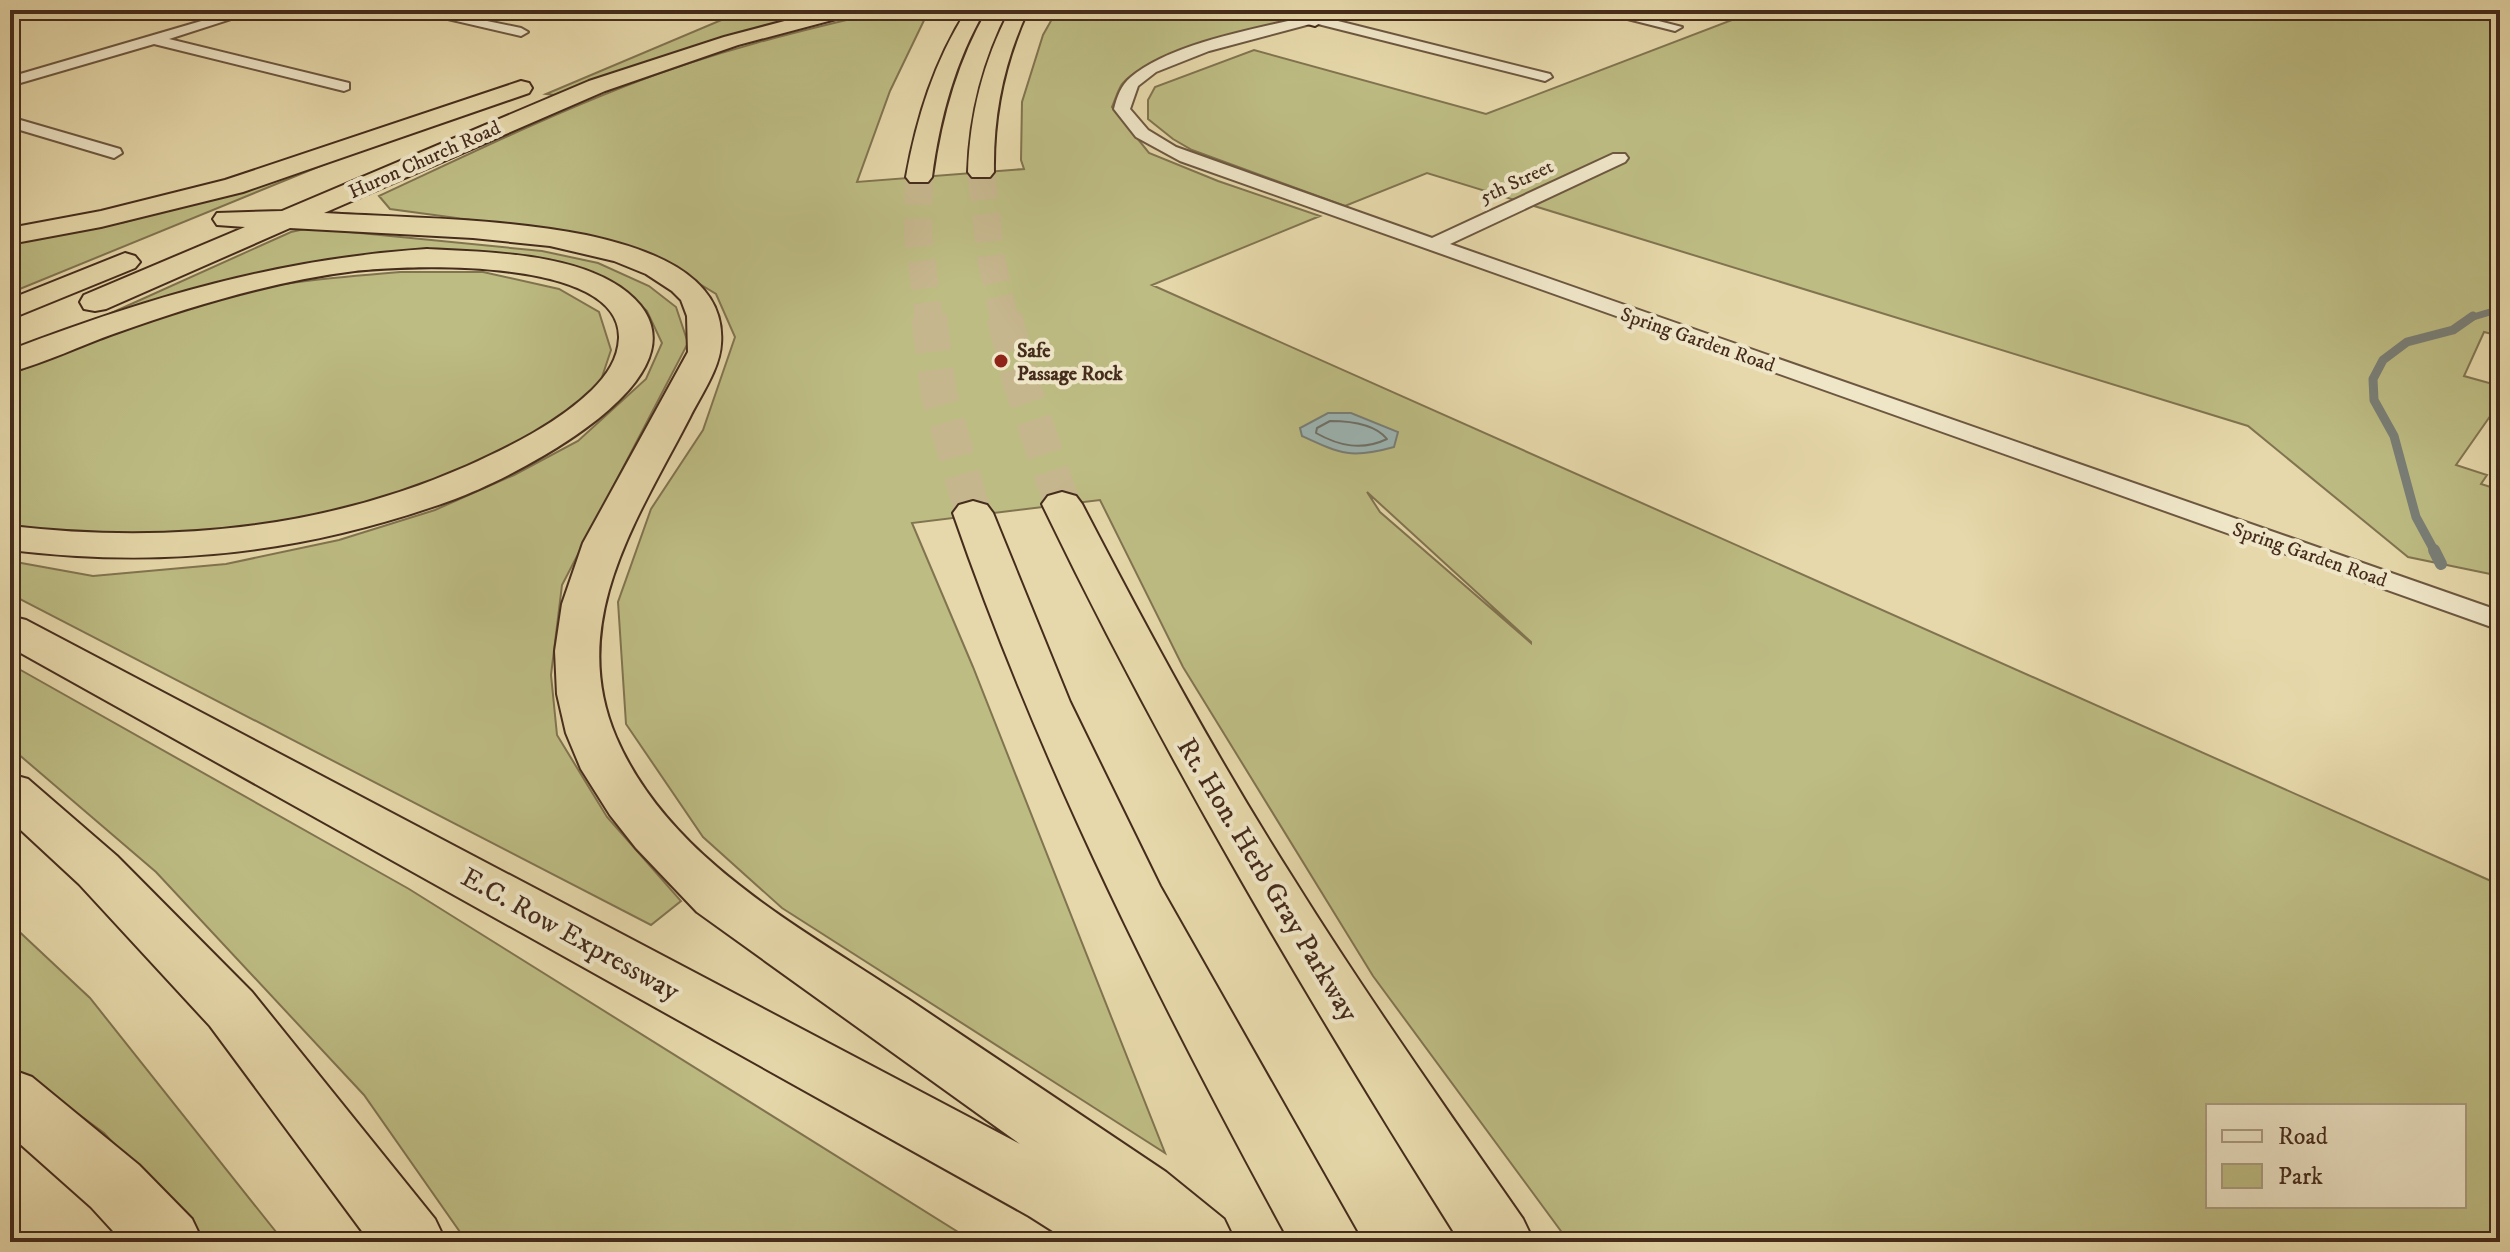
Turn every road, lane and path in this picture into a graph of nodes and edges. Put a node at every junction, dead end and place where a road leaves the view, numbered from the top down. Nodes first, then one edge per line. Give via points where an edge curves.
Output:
1 (35, 10) edge
2 (253, 10) edge
3 (415, 10) edge
4 (848, 10) edge
5 (976, 10) edge
6 (1019, 10) edge
7 (1277, 10) edge
8 (1351, 10) edge
9 (1598, 10) edge
10 (10, 17) edge
11 (1315, 20) junction
12 (1675, 27) dead end
13 (521, 32) dead end
14 (153, 39) junction
15 (609, 58) dead end
16 (580, 70) junction
17 (1545, 77) dead end
18 (10, 82) edge
19 (344, 86) dead end
20 (10, 122) edge
21 (114, 153) dead end
22 (1619, 158) dead end
23 (981, 172) tunnel mouth
24 (919, 177) tunnel mouth
25 (365, 184) junction
26 (291, 200) junction
27 (449, 227) junction
28 (10, 236) edge
29 (1432, 245) junction
30 (10, 310) edge
31 (10, 338) edge
32 (10, 362) edge
33 (1062, 504) tunnel mouth
34 (973, 513) tunnel mouth
35 (10, 538) edge
36 (2500, 621) edge
37 (10, 629) edge
38 (10, 791) edge
39 (10, 1096) edge
40 (1067, 1174) junction
41 (168, 1242) edge
42 (411, 1242) edge
43 (1130, 1242) edge
44 (1200, 1242) edge
45 (1327, 1242) edge
46 (1499, 1242) edge

1 - 10 street
2 - 14 street
3 - 13 street
4 - 25 highway, Huron Church Road via 631,73
5 - 24 highway via 945,66
6 - 23 highway via 988,89
7 - 11 street
8 - 11 street
9 - 12 street
11 - 17 street
11 - 29 street, Spring Garden Road via 1161,64 1128,88 1122,109 1140,133 1188,157
14 - 18 street
14 - 19 street
15 - 16 highway, Huron Church Road
16 - 26 highway, Huron Church Road
16 - 28 highway via 234,186
20 - 21 street
22 - 29 street, 5th Street
25 - 26 highway, Huron Church Road
25 - 27 highway via 349,201 357,211
26 - 27 highway
26 - 30 highway via 227,219
26 - 31 highway, Huron Church Road
27 - 40 highway via 562,241 633,258 685,287 702,312 704,352 605,538 577,636 579,689 590,737 614,785 658,843 716,898
29 - 36 street, Spring Garden Road
32 - 35 highway via 149,310 230,287 312,270 415,260 499,262 579,278 624,307 636,334 624,375 581,417 510,461 396,505 338,522 223,543 105,549
33 - 46 highway, Rt. Hon. Herb Gray Parkway via 1120,622 1209,781 1348,1014
34 - 45 highway via 994,576 1085,791 1227,1070
37 - 40 highway, E.C. Row Expressway
38 - 42 highway via 98,870 231,1009
39 - 41 highway via 115,1186
40 - 43 highway, E.C. Row Expressway
40 - 44 highway via 1142,1193

